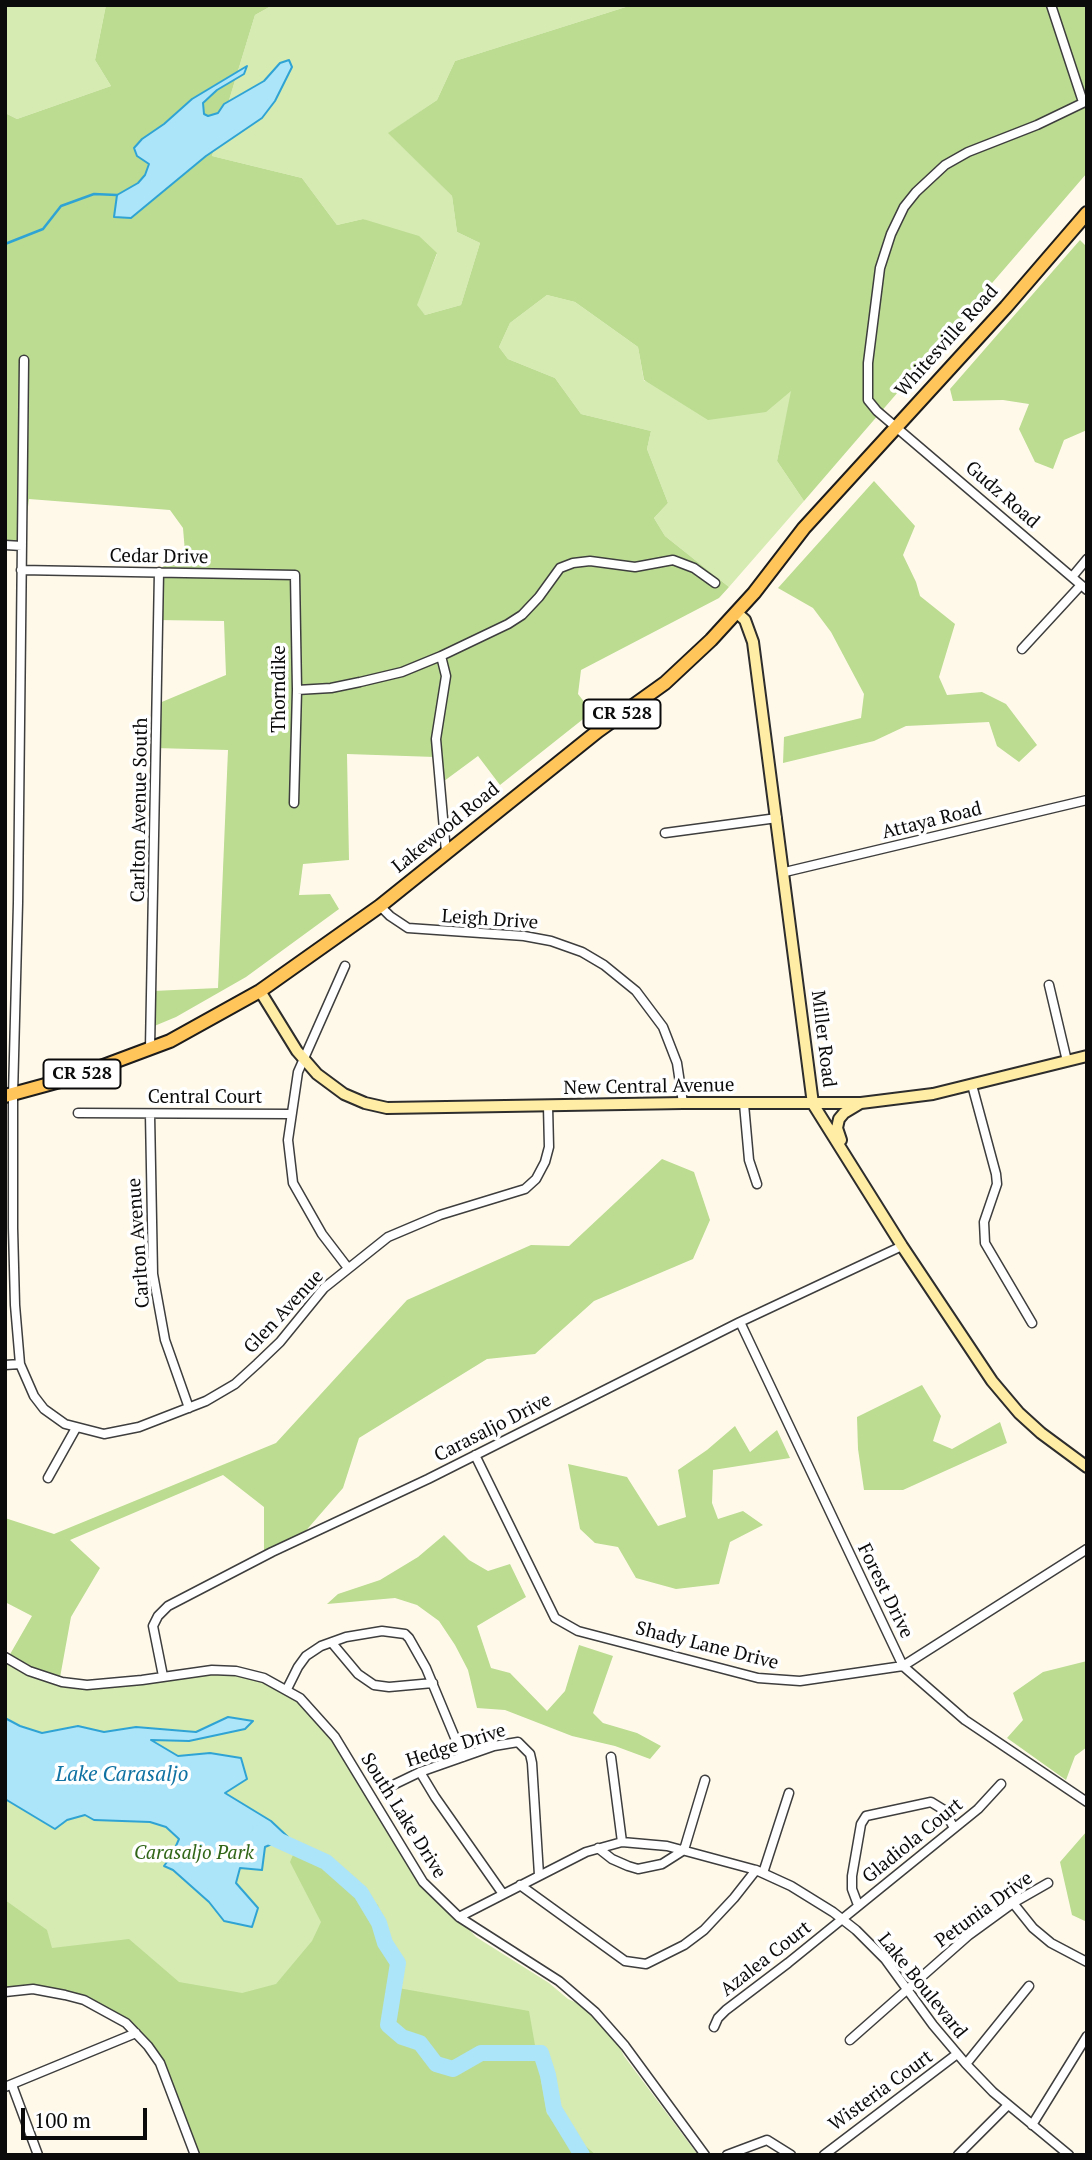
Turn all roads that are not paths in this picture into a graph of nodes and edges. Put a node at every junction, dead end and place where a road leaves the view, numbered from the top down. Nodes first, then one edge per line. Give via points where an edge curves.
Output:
1 (1051, 5) edge
2 (1085, 102) edge
3 (1087, 213) edge
4 (24, 360) dead end
5 (897, 425) junction
6 (835, 494) joint
7 (5, 545) edge
8 (22, 546) junction
9 (1087, 559) edge
10 (21, 570) junction
11 (159, 572) junction
12 (295, 575) joint
13 (1072, 577) junction
14 (715, 583) dead end
15 (1084, 587) edge
16 (736, 612) junction
17 (1023, 649) dead end
18 (441, 656) junction
19 (297, 690) junction
20 (1087, 800) edge
21 (294, 803) dead end
22 (777, 818) junction
23 (665, 833) dead end
24 (446, 852) junction
25 (785, 872) junction
26 (380, 906) junction
27 (345, 966) dead end
28 (1049, 985) dead end
29 (260, 991) junction
30 (150, 1048) junction
31 (303, 1058) junction
32 (1086, 1059) edge
33 (1067, 1061) junction
34 (972, 1085) junction
35 (9, 1095) edge
36 (683, 1103) junction
37 (861, 1103) junction
38 (744, 1104) junction
39 (813, 1104) junction
40 (548, 1106) junction
41 (78, 1113) dead end
42 (150, 1114) junction
43 (290, 1114) junction
44 (850, 1163) junction
45 (757, 1184) dead end
46 (902, 1246) junction
47 (348, 1268) junction
48 (740, 1322) junction
49 (1032, 1323) dead end
50 (20, 1364) junction
51 (5, 1365) edge
52 (189, 1408) junction
53 (76, 1428) junction
54 (475, 1455) junction
55 (1087, 1467) edge
56 (48, 1478) dead end
57 (1087, 1549) edge
58 (332, 1643) junction
59 (5, 1657) edge
60 (903, 1666) junction
61 (163, 1676) junction
62 (433, 1683) junction
63 (287, 1689) junction
64 (463, 1757) junction
65 (611, 1757) dead end
66 (420, 1772) junction
67 (705, 1780) dead end
68 (1001, 1784) dead end
69 (391, 1786) dead end
70 (789, 1793) dead end
71 (1087, 1802) edge
72 (954, 1828) junction
73 (622, 1842) junction
74 (598, 1848) junction
75 (684, 1850) junction
76 (759, 1871) junction
77 (539, 1875) junction
78 (1048, 1883) dead end
79 (520, 1885) junction
80 (503, 1894) junction
81 (1013, 1903) junction
82 (858, 1905) junction
83 (459, 1917) junction
84 (841, 1919) junction
85 (1087, 1962) edge
86 (1029, 1986) dead end
87 (908, 1991) junction
88 (5, 1992) edge
89 (714, 2027) dead end
90 (136, 2033) junction
91 (1087, 2036) edge
92 (849, 2039) dead end
93 (957, 2054) junction
94 (966, 2064) junction
95 (8, 2086) edge
96 (1008, 2105) junction
97 (1032, 2125) junction
98 (1066, 2154) edge
99 (38, 2155) edge
100 (195, 2155) edge
101 (705, 2155) edge
102 (727, 2155) edge
103 (790, 2155) edge
104 (824, 2155) edge
105 (958, 2155) edge

1 - 2 street
2 - 5 street, Gudz Road via 945,164 904,207 880,268 868,363 868,400
3 - 5 main road, Whitesville Road / CR 528
4 - 8 street, Glen Avenue
5 - 6 main road, Whitesville Road / CR 528
5 - 13 street, Gudz Road
6 - 16 main road, Lakewood Road / CR 528
7 - 8 street
8 - 10 street, Glen Avenue
9 - 13 street
10 - 11 street, Cedar Drive
10 - 35 street, Glen Avenue
11 - 12 street, Cedar Drive
11 - 30 street, Carlton Avenue South
12 - 19 street, Thorndike
13 - 15 street, Gudz Road
14 - 18 street via 673,560 635,567 573,563 560,568 522,615
15 - 17 street
16 - 22 street, Miller Road via 745,620 753,642
16 - 24 main road, Lakewood Road / CR 528 via 665,683
18 - 19 street via 360,682
18 - 24 street via 446,676 436,739
19 - 21 street, Thorndike
20 - 25 street, Attaya Road
22 - 23 street
22 - 25 street, Miller Road
24 - 26 main road, Lakewood Road / CR 528
25 - 39 street, Miller Road
26 - 29 main road, Lakewood Road / CR 528
26 - 36 street, Leigh Drive via 408,928 551,941 604,965 636,991 663,1027 677,1063
27 - 31 street
28 - 33 street
29 - 30 main road, Lakewood Road / CR 528
29 - 31 street, New Central Avenue
30 - 35 main road, Lakewood Road / CR 528
31 - 40 street, New Central Avenue via 344,1094 387,1108
31 - 43 street
32 - 33 street, New Central Avenue
33 - 34 street, New Central Avenue
34 - 37 street, New Central Avenue
34 - 49 street via 997,1184 984,1223 985,1243
35 - 50 street, Glen Avenue
36 - 38 street, New Central Avenue
36 - 40 street, New Central Avenue
37 - 39 street, New Central Avenue
37 - 44 street via 844,1113 836,1128
38 - 39 street, New Central Avenue
38 - 45 street via 749,1160
39 - 44 street, Miller Road
40 - 47 street, Glen Avenue via 545,1162 525,1189 411,1225
41 - 42 street, Central Court
42 - 43 street, Central Court
42 - 52 street, Carlton Avenue via 153,1274 165,1340
43 - 47 street via 293,1183 321,1234
44 - 46 street, Miller Road
46 - 48 street, Carasaljo Drive
46 - 55 street, Miller Road via 992,1381 1041,1433
47 - 52 street, Glen Avenue via 242,1378
48 - 54 street, Carasaljo Drive
48 - 60 street, Forest Drive
50 - 51 street
50 - 53 street, Glen Avenue via 44,1409
52 - 53 street, Glen Avenue via 139,1427 104,1434
53 - 56 street
54 - 60 street, Shady Lane Drive via 551,1612 578,1631 758,1678 827,1679
54 - 61 street, Carasaljo Drive via 168,1606 153,1626
57 - 60 street, Shady Lane Drive
58 - 62 street via 358,1674 374,1685
58 - 62 street via 382,1631 405,1634
58 - 63 street via 306,1656
59 - 61 street, South Lake Drive via 62,1682 87,1685
60 - 71 street, Forest Drive via 965,1720
61 - 63 street, South Lake Drive via 236,1671
62 - 64 street
63 - 83 street, South Lake Drive via 314,1711 335,1737 423,1882
64 - 66 street, Hedge Drive
64 - 77 street, Hedge Drive via 494,1746 518,1742 525,1746 530,1754
65 - 73 street
66 - 69 street, Hedge Drive
66 - 80 street
67 - 75 street
68 - 72 street, Gladiola Court
70 - 76 street
72 - 82 street, Gladiola Court
72 - 82 street via 944,1810 931,1801 866,1816 852,1876
73 - 74 street, Lake Boulevard
73 - 75 street, Lake Boulevard
74 - 75 street via 638,1869 662,1864
74 - 77 street, Lake Boulevard
75 - 76 street, Lake Boulevard
76 - 79 street via 704,1930 646,1964 625,1961
76 - 84 street, Lake Boulevard
77 - 79 street, Lake Boulevard
78 - 81 street, Petunia Drive
79 - 80 street, Lake Boulevard
80 - 83 street, Lake Boulevard
81 - 85 street via 1051,1943
81 - 87 street, Petunia Drive
82 - 84 street, Gladiola Court
83 - 101 street, South Lake Drive via 559,1981 595,2012
84 - 87 street, Lake Boulevard via 885,1959
84 - 89 street, Azalea Court via 726,2010
86 - 94 street, Wisteria Court
87 - 92 street, Petunia Drive
87 - 93 street, Lake Boulevard
88 - 90 street via 33,1989 83,2000
90 - 95 street
90 - 100 street via 160,2063
91 - 97 street
93 - 94 street, Lake Boulevard
93 - 104 street, Wisteria Court
94 - 96 street, Lake Boulevard
95 - 99 street
96 - 97 street, Lake Boulevard
96 - 105 street
97 - 98 street, Lake Boulevard
102 - 103 street via 767,2140

